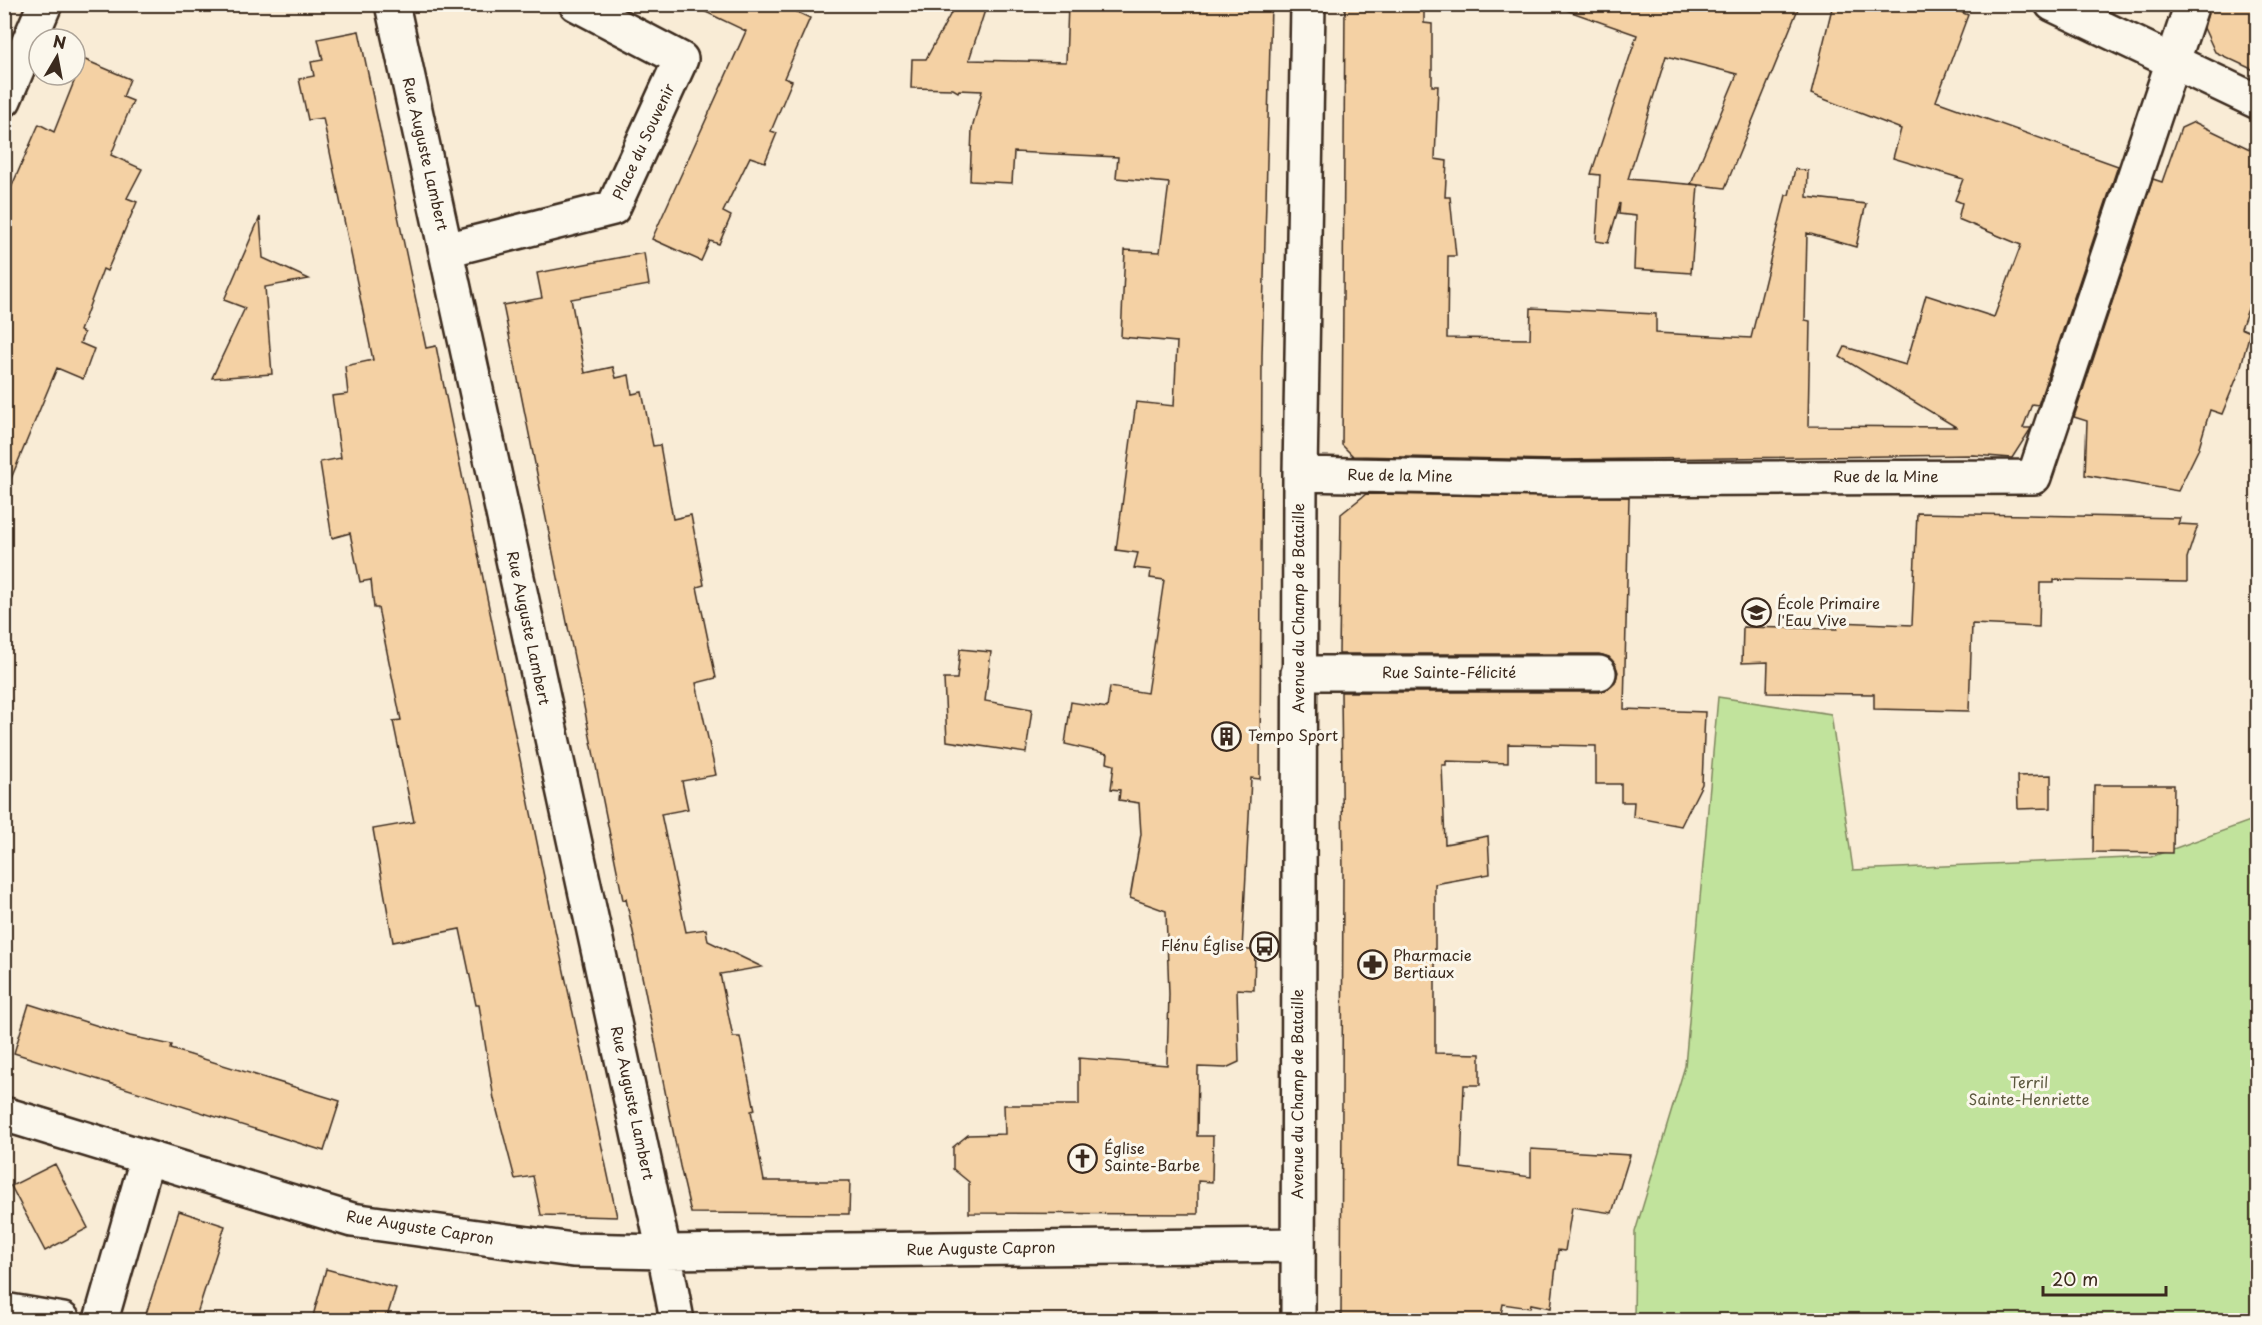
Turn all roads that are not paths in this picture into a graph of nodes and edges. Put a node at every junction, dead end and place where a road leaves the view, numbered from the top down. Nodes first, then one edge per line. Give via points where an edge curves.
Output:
1 (45, 4) edge
2 (576, 4) edge
3 (1308, 4) edge
4 (2052, 4) edge
5 (2192, 4) edge
6 (393, 5) edge
7 (2173, 60) junction
8 (4, 100) edge
9 (2258, 102) edge
10 (446, 250) junction
11 (1300, 474) junction
12 (1298, 673) junction
13 (1599, 673) dead end
14 (4, 1114) edge
15 (147, 1159) junction
16 (1298, 1245) junction
17 (664, 1252) junction
18 (4, 1310) edge
19 (63, 1320) edge
20 (101, 1320) edge
21 (677, 1320) edge
22 (1298, 1320) edge

1 - 8 street
2 - 10 street, Place du Souvenir via 681,59 614,208
3 - 11 street, Avenue du Champ de Bataille
4 - 7 street
5 - 7 street
6 - 10 street, Rue Auguste Lambert
7 - 9 street
7 - 11 street, Rue de la Mine via 2034,477 1557,479
10 - 17 street, Rue Auguste Lambert
11 - 12 street, Avenue du Champ de Bataille
12 - 13 street, Rue Sainte-Félicité
12 - 16 street, Avenue du Champ de Bataille
14 - 15 street, Rue Auguste Capron
15 - 17 street, Rue Auguste Capron via 352,1220 573,1250
15 - 20 street
16 - 17 street, Rue Auguste Capron
16 - 22 street, Avenue du Champ de Bataille
17 - 21 street
18 - 19 street

